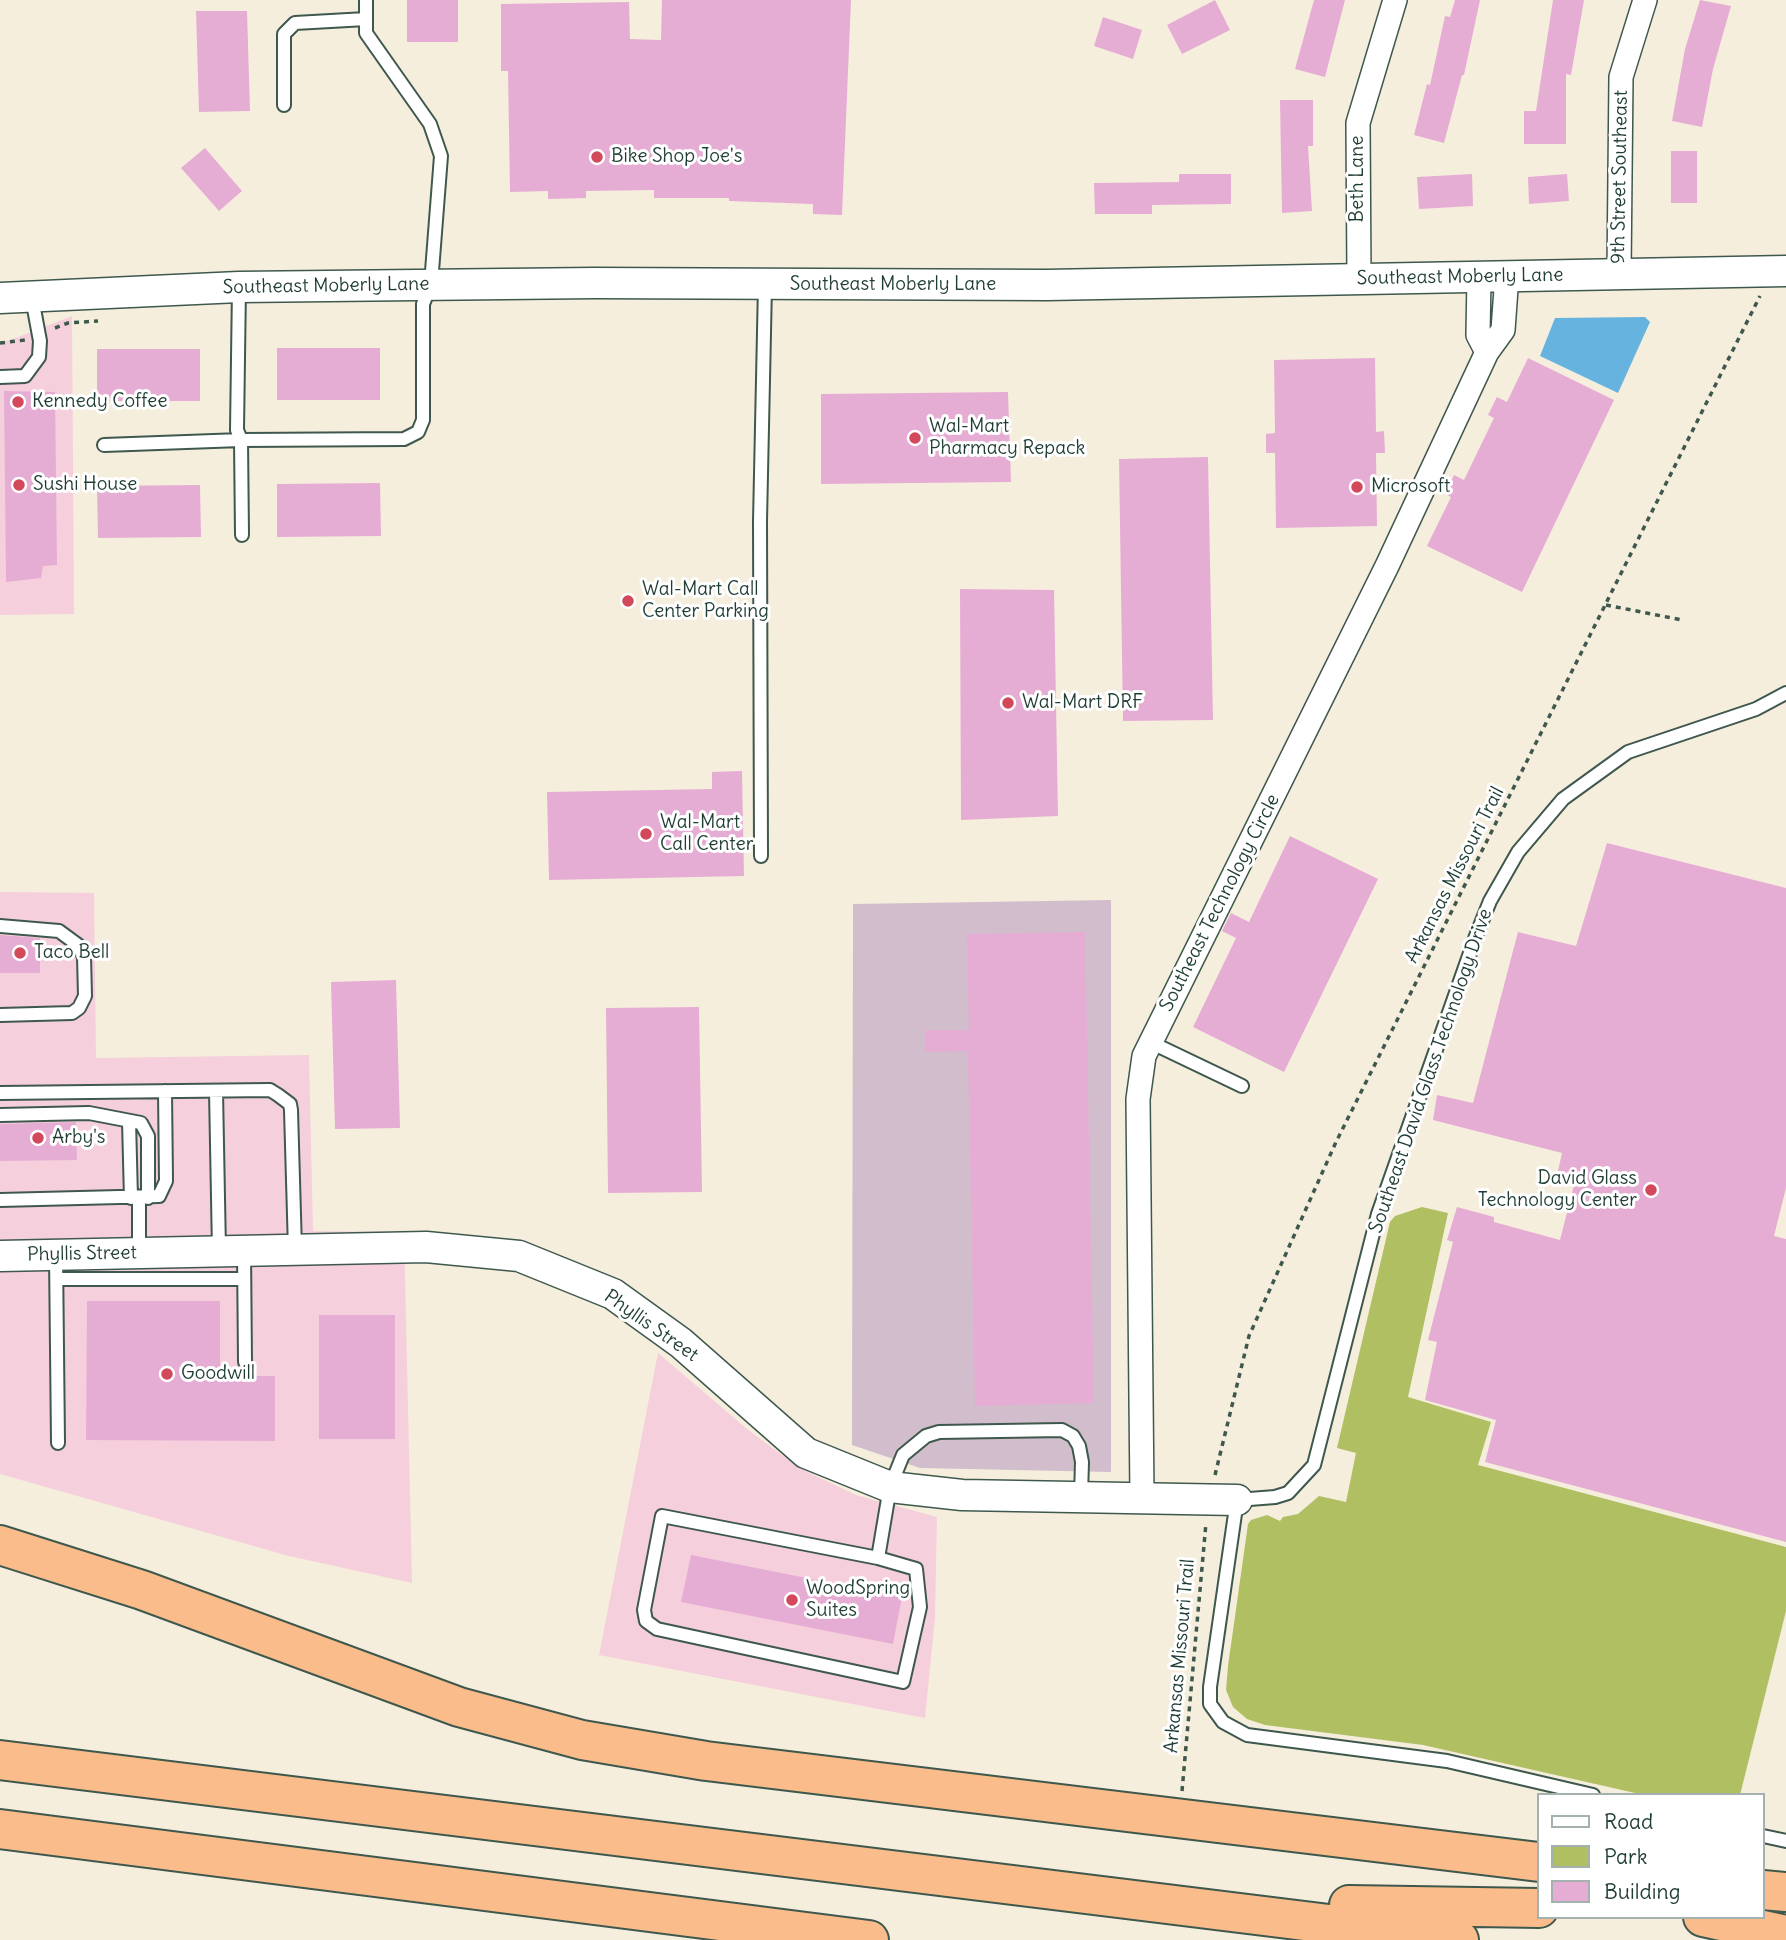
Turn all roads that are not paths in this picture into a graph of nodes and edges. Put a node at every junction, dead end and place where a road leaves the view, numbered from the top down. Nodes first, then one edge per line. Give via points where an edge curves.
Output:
1 (366, 0) edge
2 (1395, 0) edge
3 (1645, 0) edge
4 (366, 19) junction
5 (284, 106) dead end
6 (1786, 271) edge
7 (1619, 273) junction
8 (1493, 276) junction
9 (1359, 279) junction
10 (432, 284) junction
11 (765, 285) junction
12 (239, 287) junction
13 (0, 298) edge
14 (32, 298) junction
15 (0, 377) edge
16 (240, 440) junction
17 (104, 445) dead end
18 (242, 535) dead end
19 (1786, 693) edge
20 (761, 856) dead end
21 (0, 926) edge
22 (0, 1015) edge
23 (1150, 1042) junction
24 (1242, 1086) dead end
25 (164, 1091) junction
26 (216, 1091) junction
27 (0, 1093) edge
28 (0, 1115) edge
29 (129, 1121) junction
30 (139, 1198) junction
31 (0, 1200) edge
32 (295, 1250) junction
33 (139, 1253) junction
34 (0, 1256) edge
35 (236, 1260) junction
36 (57, 1267) junction
37 (245, 1362) dead end
38 (58, 1443) dead end
39 (890, 1487) junction
40 (1225, 1492) junction
41 (1081, 1495) junction
42 (1142, 1497) junction
43 (0, 1545) edge
44 (878, 1559) junction
45 (0, 1760) edge
46 (1583, 1793) edge
47 (0, 1829) edge
48 (1765, 1836) edge
49 (1786, 1841) edge
50 (1538, 1862) edge
51 (1765, 1890) edge
52 (1786, 1892) edge
53 (1538, 1908) edge
54 (1228, 1910) junction
55 (1712, 1919) edge
56 (1786, 1935) edge
57 (869, 1940) edge
58 (1459, 1940) edge

1 - 4 lane
2 - 9 street, Beth Lane via 1358,122
3 - 7 street, 9th Street Southeast via 1621,77
4 - 5 lane via 295,23 284,34
4 - 10 lane via 366,33 430,124 441,156
6 - 7 street, Southeast Moberly Lane
7 - 8 street, Southeast Moberly Lane
8 - 9 street, Southeast Moberly Lane
8 - 23 street, Southeast Technology Circle via 1478,335 1487,352 1387,566
9 - 11 street, Southeast Moberly Lane
10 - 11 street, Southeast Moberly Lane
10 - 12 street, Southeast Moberly Lane
10 - 16 lane via 423,304 423,420 418,432 404,439
11 - 20 lane
12 - 14 street, Southeast Moberly Lane
12 - 16 lane
13 - 14 street, Southeast Moberly Lane
14 - 15 lane via 40,357 25,376
16 - 17 lane
16 - 18 lane
19 - 40 lane, Southeast David Glass Technology Drive via 1756,709 1628,752 1563,799 1518,852 1476,936 1378,1214 1314,1465 1288,1493 1275,1497
21 - 22 lane via 58,931 78,945 84,957 85,996 72,1013
23 - 24 lane
23 - 42 street, Southeast Technology Circle via 1138,1099
25 - 26 lane
25 - 27 lane
25 - 30 lane via 166,1181 159,1196
26 - 32 lane via 270,1090 290,1104
26 - 35 lane
28 - 29 lane via 89,1113
29 - 30 lane
29 - 30 lane via 141,1123 148,1136
30 - 31 lane
30 - 33 lane
32 - 35 street, Phyllis Street
32 - 39 street, Phyllis Street via 426,1247 519,1256 613,1294 681,1343 806,1453
33 - 35 street, Phyllis Street
33 - 36 street, Phyllis Street
34 - 36 street, Phyllis Street
35 - 36 lane
35 - 37 lane
36 - 38 lane
39 - 41 street, Phyllis Street via 962,1495
39 - 41 lane via 902,1455 926,1436 1046,1428 1073,1436 1079,1446
39 - 44 lane
40 - 42 street, Southeast David Glass Technology Drive
40 - 46 lane via 1210,1687 1210,1703 1223,1723 1247,1735 1447,1761
41 - 42 street, Phyllis Street
43 - 50 highway via 142,1590 459,1707 582,1740 720,1763
44 - 44 lane via 916,1569 919,1582 920,1607 902,1682 657,1629 646,1621 644,1610 662,1516
45 - 54 highway
47 - 57 highway
48 - 49 lane
51 - 52 highway
53 - 54 highway via 1372,1904
54 - 58 highway
55 - 56 highway

